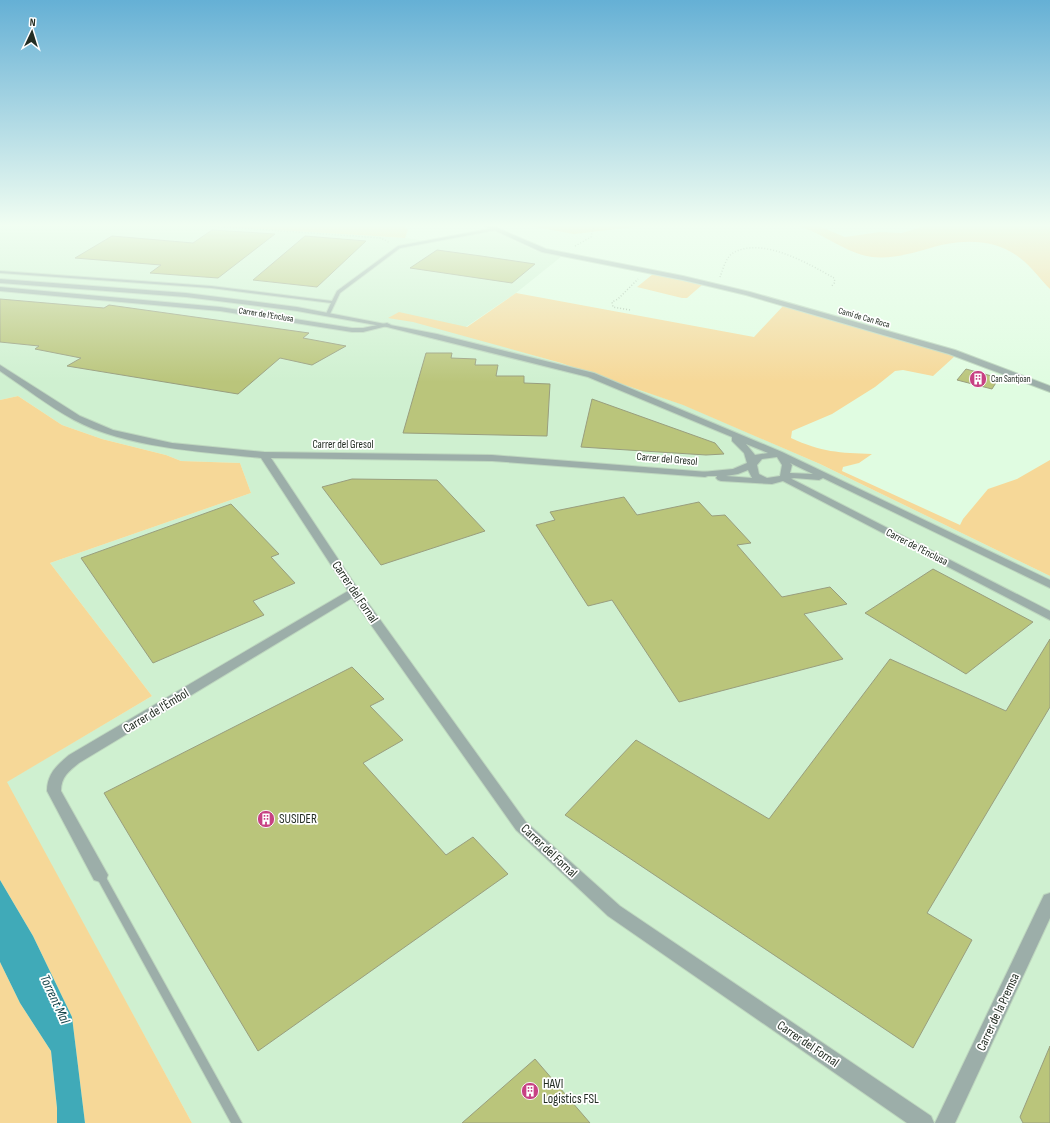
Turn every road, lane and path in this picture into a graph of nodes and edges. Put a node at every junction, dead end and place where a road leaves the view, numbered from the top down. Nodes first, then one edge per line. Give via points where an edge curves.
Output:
1 (76, 277) edge
2 (358, 277) edge
3 (641, 277) edge
4 (677, 277) edge
5 (721, 277) edge
6 (833, 277) edge
7 (0, 281) edge
8 (714, 285) junction
9 (832, 287) dead end
10 (0, 290) edge
11 (334, 302) junction
12 (630, 310) dead end
13 (328, 314) junction
14 (387, 325) junction
15 (0, 367) edge
16 (1050, 389) edge
17 (726, 432) junction
18 (779, 454) junction
19 (264, 456) junction
20 (753, 464) junction
21 (705, 474) junction
22 (784, 478) junction
23 (762, 479) junction
24 (834, 481) junction
25 (1050, 584) edge
26 (354, 592) junction
27 (1050, 616) edge
28 (100, 875) joint
29 (1050, 900) edge
30 (237, 1123) edge
31 (924, 1123) edge
32 (945, 1123) edge

1 - 11 lane via 211,287
2 - 11 lane via 338,292
3 - 12 path via 612,302 613,307
4 - 8 street, Camí de Can Roca
5 - 8 path via 719,283
6 - 9 path via 835,282
7 - 13 street via 186,295
8 - 16 street, Camí de Can Roca via 952,352
10 - 14 street, Carrer de l'Enclusa via 198,306 352,330
11 - 13 lane
13 - 14 street
14 - 17 street via 591,375
15 - 19 street, Carrer del Gresol via 78,418 110,432 172,446
17 - 18 street
17 - 20 street via 750,453
18 - 20 street via 759,457
18 - 22 street via 787,465
18 - 24 street
19 - 21 street, Carrer del Gresol via 492,458
19 - 26 street, Carrer del Fornal
20 - 21 street via 735,472
20 - 23 street via 753,473
21 - 23 street via 730,479
22 - 23 street via 772,481
22 - 24 street via 801,475
22 - 27 street, Carrer de l'Enclusa
24 - 25 street
26 - 28 street, Carrer de l'Èmbol via 74,759 60,770 53,781 54,791
26 - 31 street, Carrer del Fornal via 520,826 614,911
28 - 30 lane
29 - 32 street, Carrer de la Premsa

